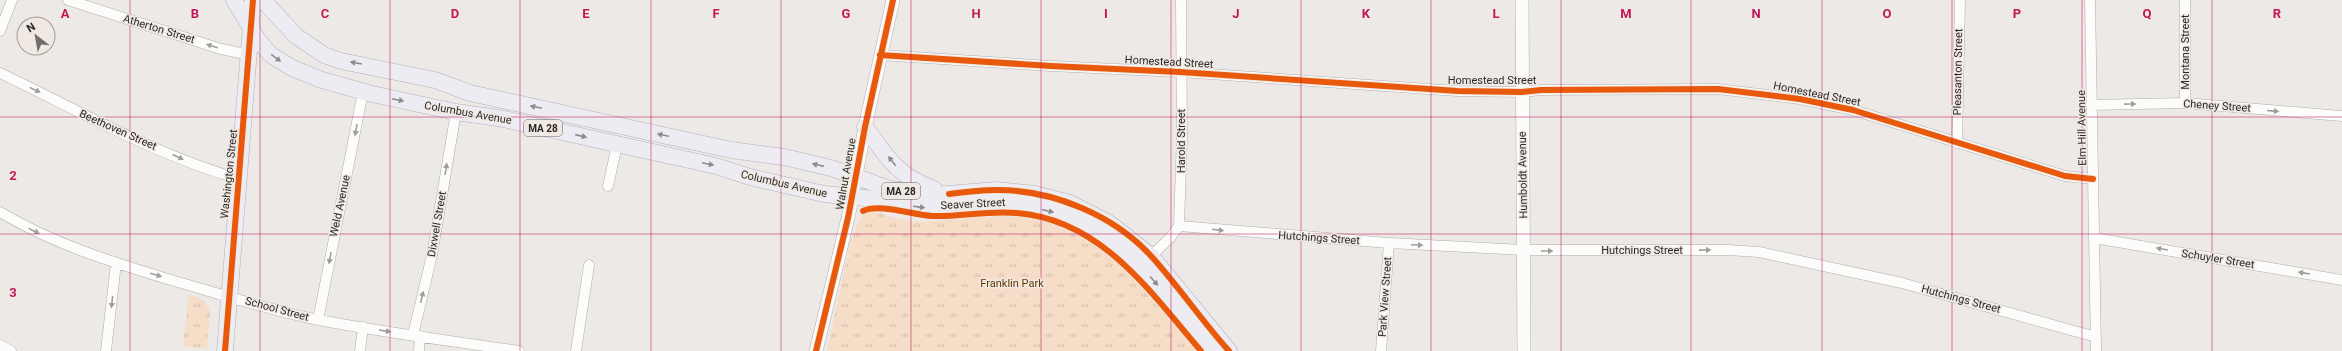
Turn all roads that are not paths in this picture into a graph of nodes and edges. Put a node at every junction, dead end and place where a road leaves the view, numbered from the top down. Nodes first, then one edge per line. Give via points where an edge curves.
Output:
1 (12, 0) edge
2 (68, 0) edge
3 (234, 0) edge
4 (253, 0) edge
5 (263, 0) edge
6 (893, 0) edge
7 (1182, 0) edge
8 (1522, 0) edge
9 (1960, 0) edge
10 (2090, 0) edge
11 (2185, 0) edge
12 (251, 29) junction
13 (0, 31) edge
14 (250, 55) junction
15 (880, 55) junction
16 (1180, 72) junction
17 (0, 73) edge
18 (363, 92) junction
19 (1522, 92) junction
20 (2185, 103) junction
21 (2091, 105) junction
22 (456, 112) junction
23 (2342, 116) edge
24 (865, 127) junction
25 (1957, 143) junction
26 (617, 145) junction
27 (855, 177) junction
28 (239, 179) junction
29 (2093, 179) junction
30 (608, 186) dead end
31 (949, 194) junction
32 (852, 196) junction
33 (0, 212) edge
34 (1179, 226) junction
35 (2094, 238) junction
36 (1389, 243) junction
37 (1524, 250) junction
38 (1146, 261) junction
39 (116, 263) junction
40 (589, 265) dead end
41 (2342, 280) edge
42 (228, 295) junction
43 (318, 320) junction
44 (363, 327) junction
45 (417, 336) junction
46 (2096, 337) junction
47 (0, 345) edge
48 (500, 350) edge
49 (11, 351) edge
50 (106, 351) edge
51 (225, 351) edge
52 (360, 351) edge
53 (419, 351) edge
54 (519, 351) edge
55 (576, 351) edge
56 (816, 351) edge
57 (1212, 351) edge
58 (1229, 351) edge
59 (1381, 351) edge
60 (1524, 351) edge
61 (2096, 351) edge

1 - 13 street
14 -> 2 street, Atherton Street
3 - 12 main road, Columbus Avenue / MA 28
4 - 12 main road, Washington Street
27 -> 5 main road, Columbus Avenue / MA 28 via 831,168 784,157 731,150 470,93 435,80 333,58 298,38
6 - 15 street, Walnut Avenue
7 - 16 street, Harold Street
8 - 19 street, Humboldt Avenue
9 - 25 street, Pleasanton Street
10 - 21 street, Elm Hill Avenue
11 - 20 street, Montana Street
12 - 14 main road, Washington Street
12 -> 18 main road, Columbus Avenue / MA 28 via 269,53 284,64 314,77
14 - 28 main road, Washington Street
15 - 16 street, Homestead Street
15 - 24 street, Walnut Avenue
16 - 19 street, Homestead Street via 1442,90
16 - 34 street, Harold Street via 1182,141
17 -> 28 street, Beethoven Street via 87,117 202,168
18 -> 22 main road, Columbus Avenue / MA 28
18 -> 43 street, Weld Avenue
19 - 25 street, Homestead Street via 1718,89 1758,93 1853,110
19 - 37 street, Humboldt Avenue
21 -> 20 street, Cheney Street
20 -> 23 street, Cheney Street
21 - 29 street, Elm Hill Avenue
22 -> 26 main road, Columbus Avenue / MA 28 via 499,118
45 -> 22 street, Dixwell Street
24 - 27 street, Walnut Avenue
31 -> 24 main road via 907,177
25 - 29 street, Homestead Street via 2065,176
26 - 30 street
26 -> 32 main road, Columbus Avenue / MA 28 via 716,166 750,177 820,193
27 - 31 main road, Seaver Street / MA 28 via 894,189
27 - 32 street, Walnut Avenue
28 - 42 main road, Washington Street
29 - 35 street, Elm Hill Avenue
31 - 38 main road, Seaver Street / MA 28 via 997,190 1053,198 1091,212 1125,234
32 -> 38 main road, Seaver Street / MA 28 via 918,208 1015,205 1050,211 1069,217 1098,232
32 - 56 street, Walnut Avenue
33 -> 39 street, School Street via 35,232
34 -> 36 street, Hutchings Street
34 - 38 street
41 -> 35 street, Schuyler Street
35 - 46 street, Elm Hill Avenue
36 -> 37 street, Hutchings Street
36 - 59 street, Park View Street
37 -> 46 street, Hutchings Street via 1759,252 1902,283
37 - 60 street, Humboldt Avenue
38 -> 57 main road, Seaver Street / MA 28
38 - 58 main road, Seaver Street / MA 28
39 -> 42 street, School Street
39 -> 50 street
40 - 55 street
42 - 43 street, School Street
42 - 51 main road, Washington Street
43 - 44 street, School Street
44 -> 45 street, School Street
44 - 52 street
45 - 48 street, School Street
45 - 53 street, Dixwell Street
46 - 61 street, Elm Hill Avenue
47 - 49 street
48 - 54 street, School Street

